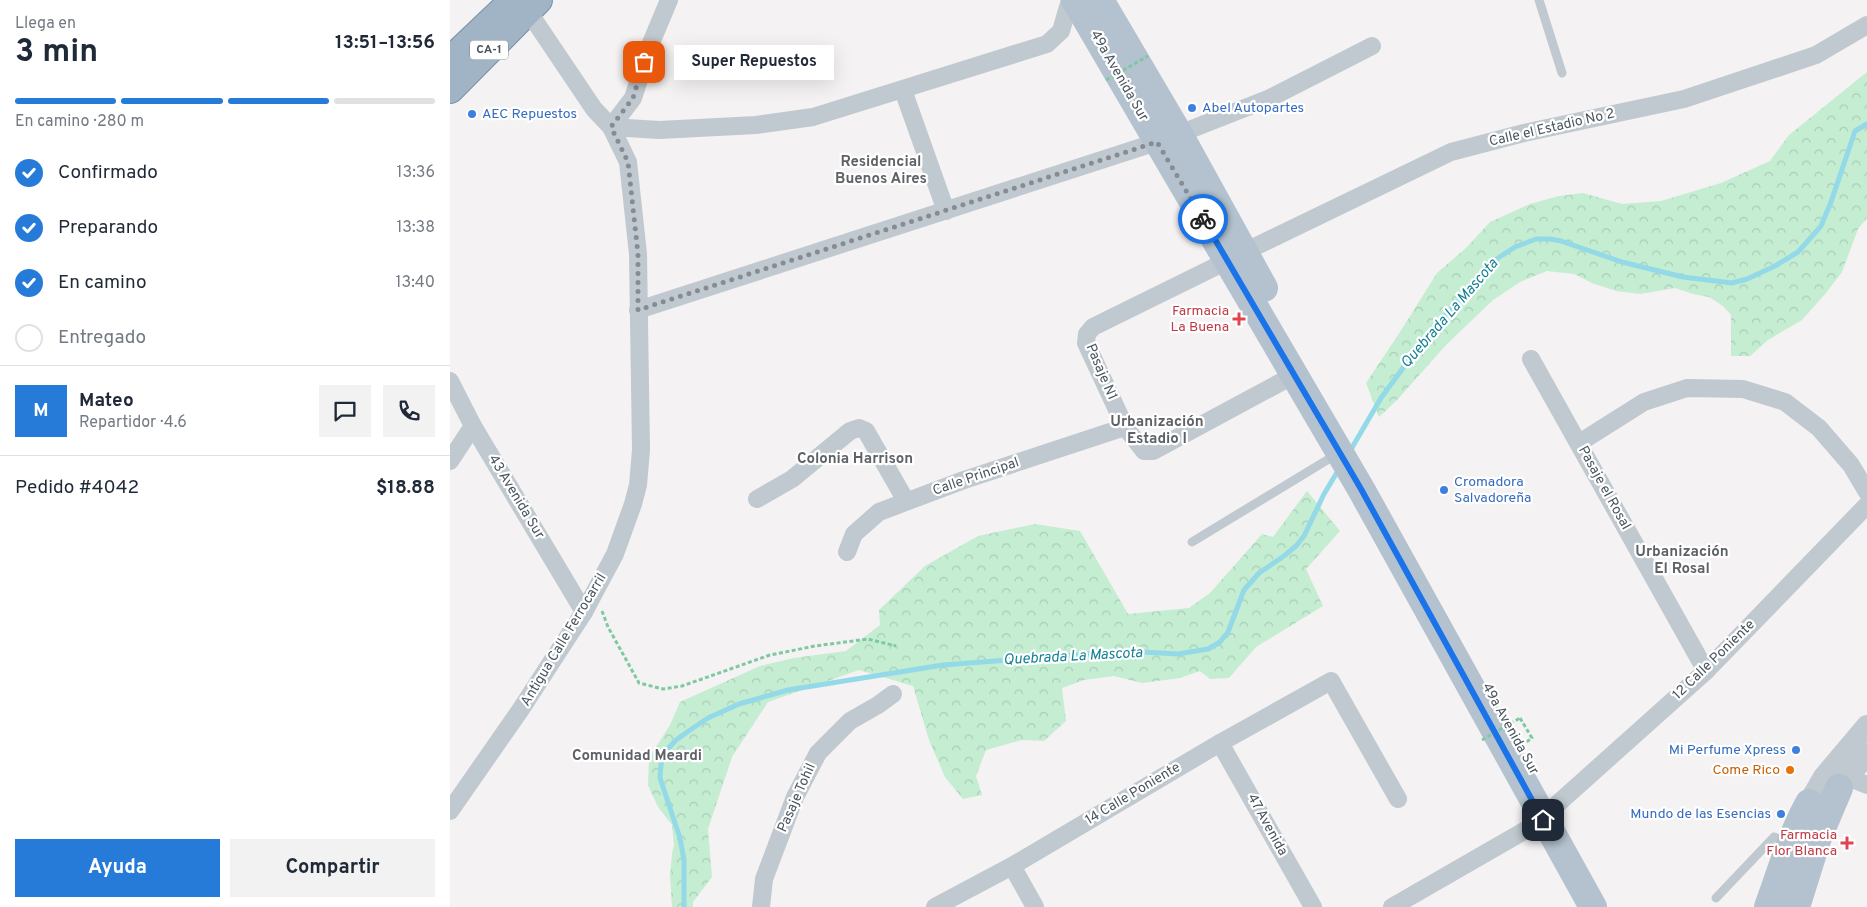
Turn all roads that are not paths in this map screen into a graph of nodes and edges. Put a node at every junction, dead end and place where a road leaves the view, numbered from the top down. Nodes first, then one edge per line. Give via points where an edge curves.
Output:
1 (669, 0) edge
2 (1070, 0) edge
3 (1075, 0) edge
4 (1100, 0) edge
5 (1539, 0) edge
6 (527, 4) edge
7 (1867, 25) edge
8 (1372, 46) dead end
9 (450, 61) edge
10 (1562, 73) dead end
11 (450, 90) edge
12 (903, 90) junction
13 (611, 127) junction
14 (1168, 138) junction
15 (946, 211) junction
16 (1236, 256) junction
17 (638, 310) junction
18 (1531, 358) dead end
19 (1294, 375) junction
20 (450, 381) edge
21 (473, 426) junction
22 (1125, 427) junction
23 (1579, 443) junction
24 (1342, 448) junction
25 (450, 461) edge
26 (1867, 492) edge
27 (757, 499) dead end
28 (906, 501) junction
29 (1867, 505) edge
30 (1192, 542) dead end
31 (847, 552) dead end
32 (584, 612) junction
33 (1706, 670) junction
34 (893, 694) dead end
35 (1867, 726) edge
36 (1220, 743) junction
37 (1867, 755) edge
38 (1851, 784) edge
39 (1398, 799) dead end
40 (1809, 803) joint
41 (450, 811) edge
42 (1548, 813) junction
43 (1799, 847) junction
44 (1012, 866) junction
45 (1716, 898) dead end
46 (761, 907) edge
47 (935, 907) edge
48 (1035, 907) edge
49 (1313, 907) edge
50 (1392, 907) edge
51 (1593, 907) edge
52 (1614, 907) edge
53 (1768, 907) edge
54 (1779, 907) edge
55 (1788, 907) edge
56 (1796, 907) edge

1 - 13 street via 633,98
2 - 12 street via 1061,31 1047,44
3 - 14 main road, 49a Avenida Sur
4 - 14 main road, 49a Avenida Sur
5 - 10 lane
6 - 9 highway, CA-1
6 - 11 highway, CA-1
6 - 13 street, Antigua Calle Ferrocarril via 594,109
7 - 16 street, Calle el Estadio No 2 via 1816,54 1684,99 1451,152
8 - 14 street via 1270,98
12 - 13 street via 786,122 659,130
12 - 15 street
13 - 17 street, Antigua Calle Ferrocarril via 628,162 638,254
14 - 15 street
14 - 16 main road, 49a Avenida Sur
15 - 17 street
16 - 19 main road, 49a Avenida Sur
16 - 22 street, Pasaje N1 via 1093,327 1086,334 1086,343
16 - 24 main road, 49a Avenida Sur
17 - 32 street, Antigua Calle Ferrocarril via 641,450 638,485 615,554
18 - 23 street, Pasaje el Rosal
19 - 22 street, Pasaje N1 via 1152,451 1144,451
19 - 24 main road, 49a Avenida Sur
20 - 21 street, 43 Avenida Sur
21 - 25 street
21 - 32 street, 43 Avenida Sur
22 - 28 street, Calle Principal
23 - 26 street via 1644,402 1687,388 1742,389 1785,402 1819,428 1851,466
23 - 33 street, Pasaje el Rosal
24 - 30 lane
24 - 42 main road, 49a Avenida Sur
27 - 28 street via 792,479 850,431 859,428 866,432
28 - 31 street, Calle Principal via 879,512 860,528
29 - 33 street, 12 Calle Poniente
32 - 41 street, Antigua Calle Ferrocarril
33 - 42 street, 12 Calle Poniente
34 - 46 street, Pasaje Tohil via 850,721 818,753 795,796 764,879
35 - 40 street via 1824,776
36 - 39 street, 14 Calle Poniente via 1331,680
36 - 44 street, 14 Calle Poniente
36 - 49 street, 47 Avenida
37 - 38 street
38 - 43 street
38 - 56 main road via 1817,840
40 - 43 main road via 1796,827
42 - 50 street, 12 Calle Poniente
42 - 51 main road, 49a Avenida Sur
42 - 52 main road, 49a Avenida Sur
43 - 45 lane via 1774,837
43 - 53 main road
43 - 54 street
43 - 55 street
44 - 47 street, 14 Calle Poniente
44 - 48 street

